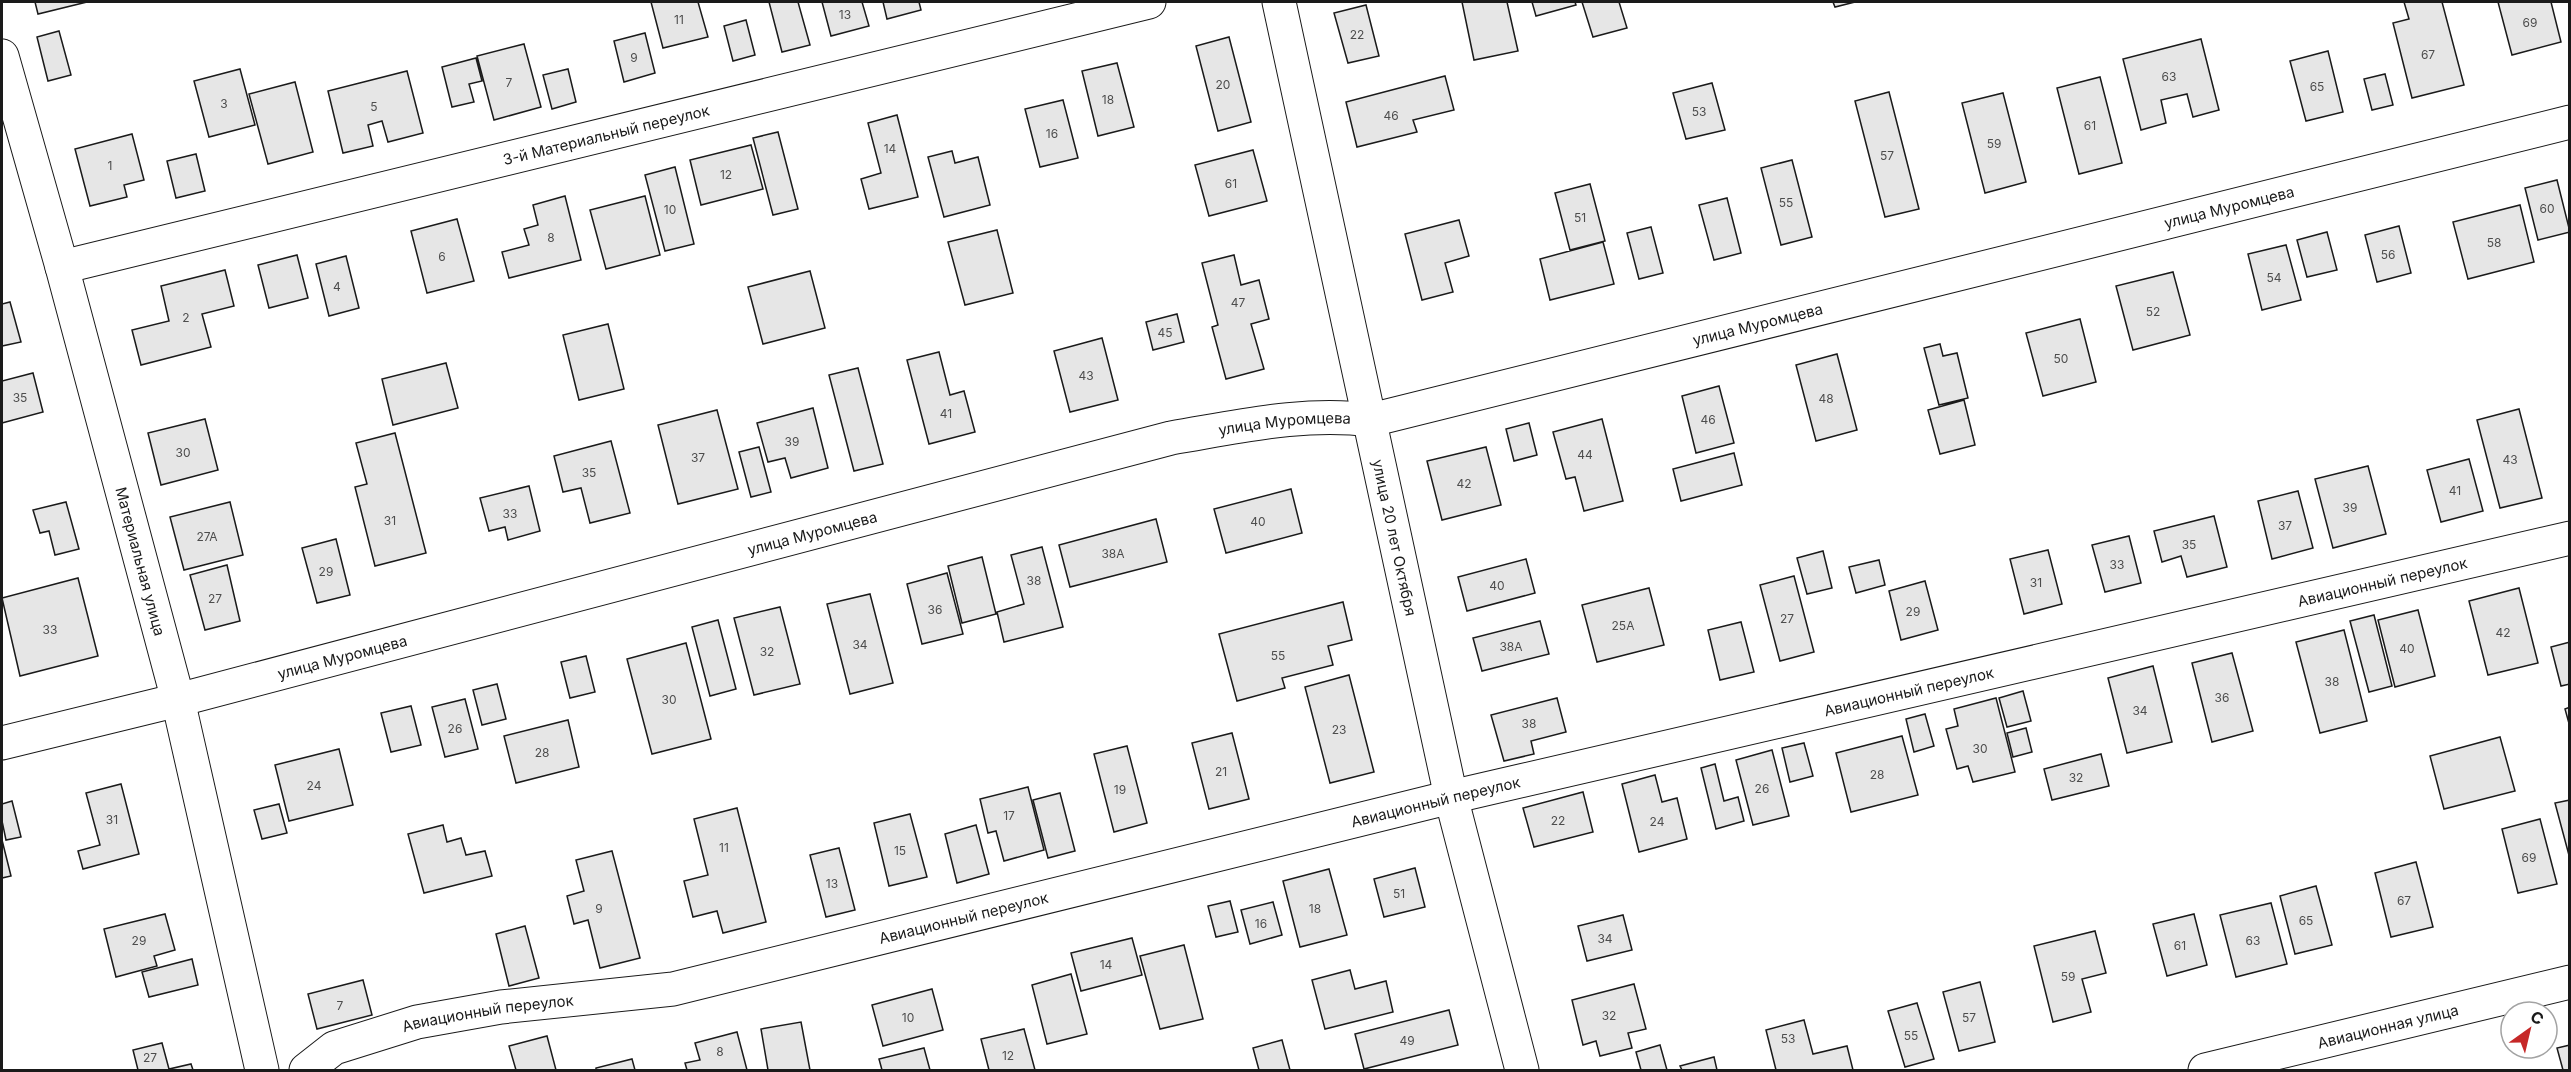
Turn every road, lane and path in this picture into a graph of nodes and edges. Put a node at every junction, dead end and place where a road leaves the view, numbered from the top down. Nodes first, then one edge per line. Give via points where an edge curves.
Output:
1 (1149, 2) edge
2 (1279, 2) edge
3 (2, 56) edge
4 (2570, 122) edge
5 (62, 267) junction
6 (1371, 420) junction
7 (2570, 538) edge
8 (178, 700) junction
9 (2, 743) edge
10 (1451, 797) junction
11 (2570, 982) edge
12 (262, 1071) edge
13 (306, 1071) edge
14 (1522, 1071) edge
15 (2205, 1071) edge

1 - 5 street, 3-й Материальный переулок
2 - 6 street, улица 20 лет Октября
3 - 5 street, Материальная улица
4 - 6 street, улица Муромцева
5 - 8 street, Материальная улица
6 - 8 street, улица Муромцева via 1304,416 1171,438
6 - 10 street, улица 20 лет Октября
7 - 10 street, Авиационный переулок
8 - 9 street, улица Муромцева
8 - 12 street, Материальная улица
10 - 13 street, Авиационный переулок via 673,989 501,1007 417,1022 334,1048
10 - 14 street, улица 20 лет Октября
11 - 15 street, Авиационная улица

